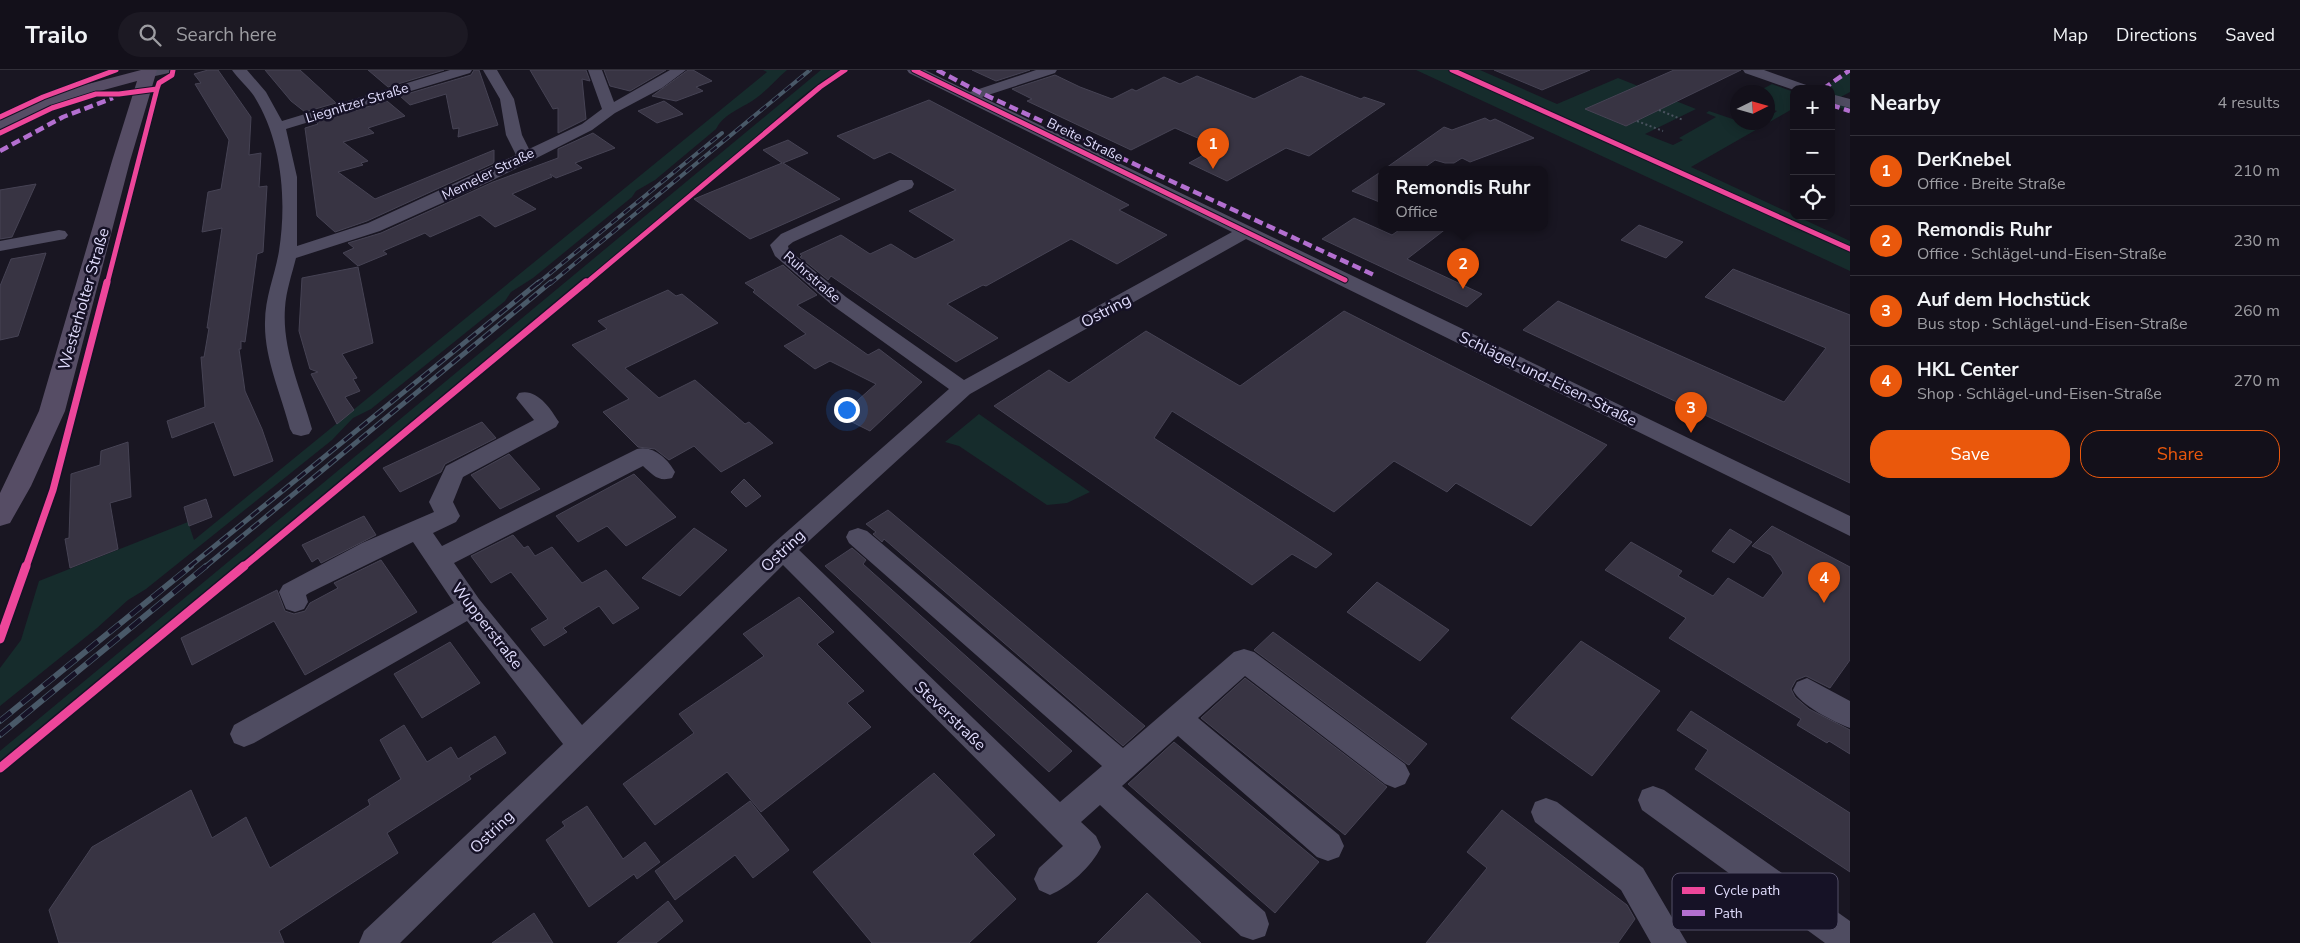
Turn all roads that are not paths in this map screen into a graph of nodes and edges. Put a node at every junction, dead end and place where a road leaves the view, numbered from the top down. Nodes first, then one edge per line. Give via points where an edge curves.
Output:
1 (164, 70) edge
2 (238, 70) edge
3 (465, 70) edge
4 (490, 70) edge
5 (595, 70) edge
6 (679, 70) edge
7 (914, 70) edge
8 (1050, 70) edge
9 (1750, 70) edge
10 (148, 72) edge
11 (1793, 85) edge
12 (969, 97) junction
13 (1835, 99) edge
14 (1850, 104) edge
15 (610, 110) junction
16 (0, 125) edge
17 (277, 127) junction
18 (525, 157) junction
19 (906, 184) dead end
20 (1246, 232) junction
21 (59, 235) dead end
22 (0, 246) edge
23 (287, 255) junction
24 (963, 389) junction
25 (526, 398) dead end
26 (301, 429) dead end
27 (664, 472) dead end
28 (0, 516) edge
29 (1850, 527) edge
30 (418, 530) junction
31 (858, 537) dead end
32 (783, 550) junction
33 (437, 560) junction
34 (295, 602) dead end
35 (470, 606) junction
36 (1807, 690) dead end
37 (1850, 716) edge
38 (1178, 718) junction
39 (244, 734) dead end
40 (581, 745) junction
41 (1395, 774) dead end
42 (1112, 776) junction
43 (1653, 800) dead end
44 (1546, 812) dead end
45 (1059, 822) junction
46 (1328, 846) dead end
47 (1755, 873) edge
48 (1050, 879) dead end
49 (1253, 924) dead end
50 (1835, 930) edge
51 (1850, 941) edge
52 (376, 943) edge
53 (1670, 943) edge

1 - 10 street
2 - 17 street via 263,98
3 - 17 street, Liegnitzer Straße
4 - 18 street via 507,99 514,136
5 - 15 street
6 - 15 street, Memeler Straße
7 - 12 street, Breite Straße
8 - 12 street
9 - 11 street
10 - 16 main road via 70,94
10 - 28 main road, Westerholter Straße via 52,410 18,486
12 - 20 street, Breite Straße
13 - 14 street
15 - 18 street, Memeler Straße via 587,126
17 - 23 street via 285,153 291,194
18 - 23 street, Memeler Straße via 374,226
19 - 24 street, Ruhrstraße via 787,238 779,245 781,252 838,301
20 - 24 street, Ostring
20 - 29 street, Schlägel-und-Eisen-Straße
21 - 22 street
23 - 26 street via 274,309 277,347
24 - 32 street, Ostring
25 - 30 street via 548,422 454,472 441,502 448,516
27 - 33 street via 645,455
30 - 33 street, Wupperstraße
30 - 34 street via 300,586 292,592
31 - 42 street
32 - 40 street, Ostring
32 - 45 street, Steverstraße
33 - 35 street, Wupperstraße
35 - 39 street
35 - 40 street, Wupperstraße
36 - 37 street
38 - 41 street via 1244,660
38 - 42 street
38 - 46 street
40 - 52 street, Ostring
42 - 45 street
42 - 49 street
43 - 47 street
44 - 53 street via 1632,879
45 - 48 street, Steverstraße via 1084,847
50 - 51 street

